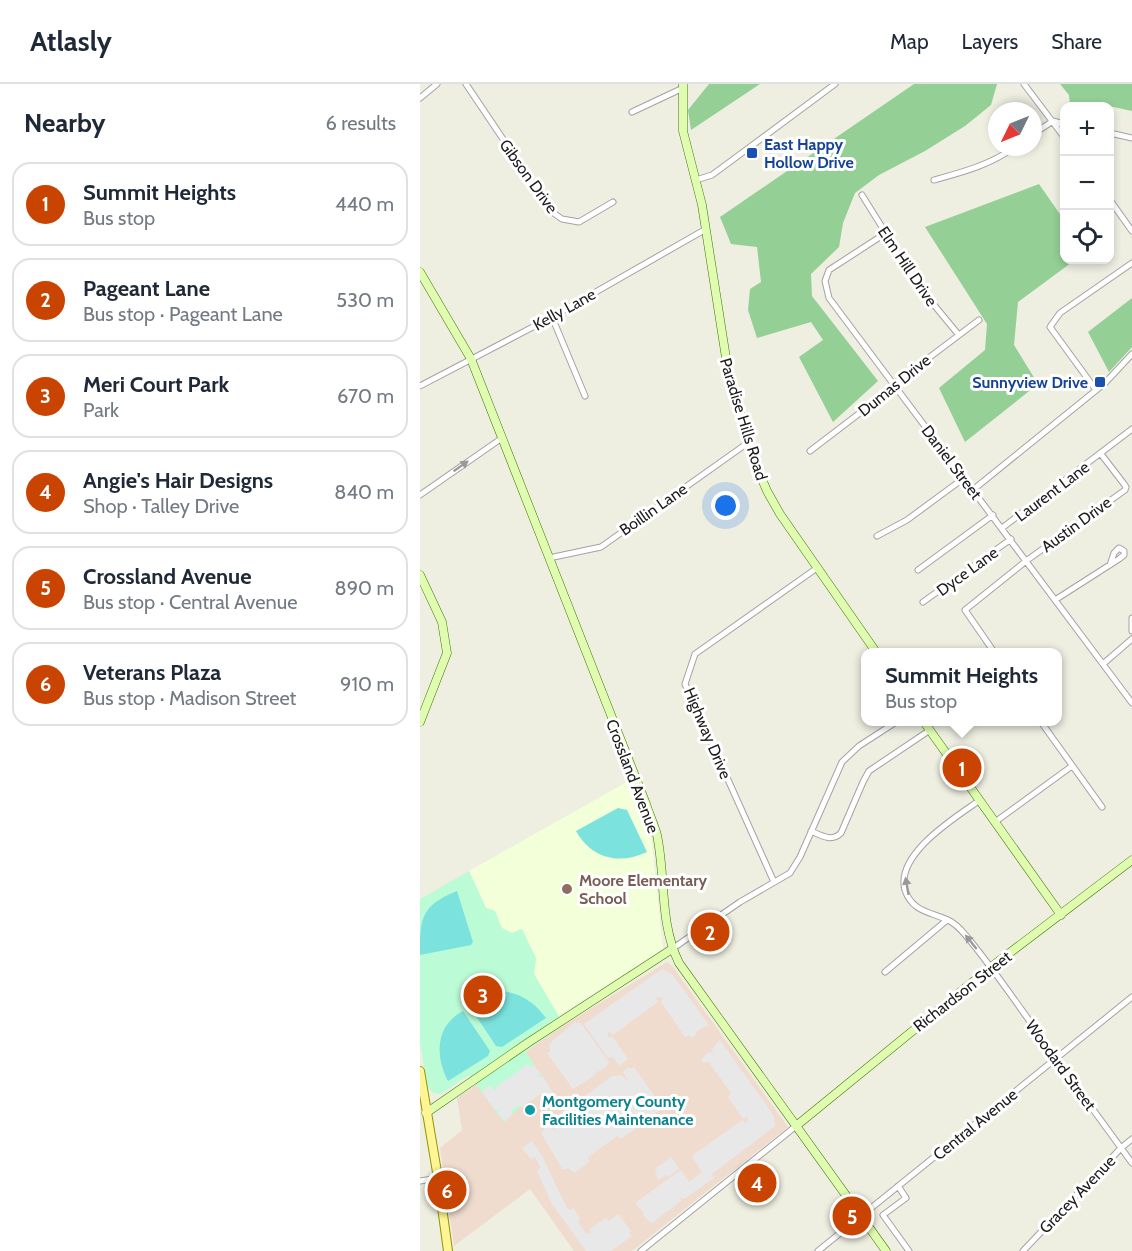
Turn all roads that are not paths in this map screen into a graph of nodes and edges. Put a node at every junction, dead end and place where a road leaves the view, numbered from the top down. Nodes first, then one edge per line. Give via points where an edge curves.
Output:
1 (437, 84) edge
2 (466, 84) edge
3 (835, 84) edge
4 (1024, 84) edge
5 (683, 86) edge
6 (420, 99) edge
7 (632, 112) dead end
8 (1053, 122) junction
9 (1060, 123) edge
10 (1042, 129) edge
11 (1060, 131) edge
12 (1114, 134) edge
13 (1132, 138) edge
14 (1003, 156) edge
15 (696, 180) junction
16 (934, 180) dead end
17 (862, 195) dead end
18 (613, 202) dead end
19 (1114, 206) edge
20 (706, 229) junction
21 (1132, 231) edge
22 (886, 233) junction
23 (1132, 263) edge
24 (420, 272) edge
25 (552, 317) junction
26 (979, 320) dead end
27 (958, 334) junction
28 (1132, 354) edge
29 (471, 359) junction
30 (894, 384) junction
31 (420, 387) edge
32 (1096, 390) junction
33 (585, 396) dead end
34 (1132, 429) edge
35 (502, 438) junction
36 (749, 442) junction
37 (810, 451) dead end
38 (1101, 454) junction
39 (964, 478) junction
40 (1126, 487) joint
41 (974, 489) junction
42 (420, 495) edge
43 (993, 515) junction
44 (1002, 528) junction
45 (877, 536) dead end
46 (1011, 539) junction
47 (549, 558) junction
48 (1026, 561) junction
49 (1110, 565) dead end
50 (817, 568) junction
51 (918, 570) dead end
52 (420, 575) edge
53 (1055, 600) junction
54 (923, 602) dead end
55 (1132, 618) edge
56 (1132, 631) edge
57 (1132, 639) edge
58 (873, 648) edge
59 (991, 648) edge
60 (1103, 664) junction
61 (1132, 703) edge
62 (420, 722) edge
63 (890, 726) edge
64 (927, 726) edge
65 (1044, 726) edge
66 (930, 730) junction
67 (1072, 766) junction
68 (980, 800) junction
69 (1102, 807) dead end
70 (995, 822) junction
71 (811, 831) junction
72 (1132, 860) edge
73 (774, 882) junction
74 (1061, 915) junction
75 (947, 920) junction
76 (672, 949) junction
77 (991, 967) junction
78 (885, 972) dead end
79 (1132, 997) edge
80 (1056, 1058) junction
81 (420, 1071) edge
82 (421, 1088) edge
83 (426, 1113) junction
84 (796, 1126) junction
85 (1132, 1139) edge
86 (1121, 1148) junction
87 (1132, 1163) edge
88 (438, 1178) junction
89 (420, 1181) edge
90 (898, 1186) junction
91 (860, 1216) junction
92 (448, 1251) edge
93 (641, 1251) edge
94 (818, 1251) edge
95 (886, 1251) edge
96 (909, 1251) edge
97 (1024, 1251) edge

1 - 6 street
2 - 18 street, Gibson Drive via 552,212 562,219 579,222
3 - 15 street via 712,175
4 - 8 street
5 - 7 street
5 - 15 street, Paradise Hills Road via 683,131
8 - 9 street
8 - 10 street
8 - 11 street
12 - 13 street
14 - 16 street
15 - 20 street, Paradise Hills Road
17 - 22 street, Elm Hill Drive
19 - 21 street
20 - 25 street, Kelly Lane
20 - 36 street, Paradise Hills Road via 726,363
22 - 27 street, Elm Hill Drive via 920,288
22 - 30 street, Daniel Street via 829,270 825,281 829,298
23 - 32 street via 1060,313 1050,327
24 - 29 street, Crossland Avenue
25 - 29 street, Kelly Lane
25 - 33 street
26 - 27 street, Dumas Drive
27 - 30 street, Dumas Drive
28 - 32 street
29 - 31 street, Kelly Lane
29 - 35 street, Crossland Avenue
30 - 37 street, Dumas Drive
30 - 39 street, Daniel Street
32 - 41 street
34 - 38 street, Laurent Lane
42 -> 35 street
35 - 47 street, Crossland Avenue
36 - 47 street, Boillin Lane via 601,547
36 - 50 street, Paradise Hills Road via 767,491
38 - 40 street, Laurent Lane
38 - 44 street, Laurent Lane
39 - 41 street, Daniel Street
39 - 45 street via 907,520
40 - 48 street, Austin Drive
41 - 43 street, Daniel Street
43 - 44 street, Daniel Street
43 - 51 street
44 - 46 street, Daniel Street
46 - 48 street, Daniel Street
46 - 54 street, Dyce Lane
47 - 76 street, Crossland Avenue via 657,833
48 - 53 street, Daniel Street
48 - 59 street, Austin Drive via 965,610
49 - 53 street
50 - 58 street, Paradise Hills Road
50 - 73 street, Highway Drive via 695,654 685,684
52 - 62 street via 442,622 447,653
53 - 60 street, Daniel Street
55 - 56 street
57 - 60 street
60 - 61 street, Daniel Street
63 - 71 street via 845,758
64 - 66 street
65 - 67 street
66 - 68 street
66 - 71 street via 869,771 837,837
67 - 69 street
67 - 70 street
68 - 70 street
75 -> 68 street via 923,912 913,903 905,890 905,876 910,863 937,829
70 - 74 street
71 - 73 street via 792,871
72 - 74 street, Richardson Street
73 - 76 street
74 - 77 street, Richardson Street
77 -> 75 street, Woodard Street via 957,926
75 - 78 street
76 - 83 street
76 - 84 street, Crossland Avenue via 688,978
77 - 80 street, Woodard Street
77 - 84 street, Richardson Street
79 - 80 street, Central Avenue
80 - 86 street, Woodard Street
80 - 90 street, Central Avenue
81 - 82 main road
82 - 83 main road
83 - 88 main road
84 - 91 street, Crossland Avenue
84 - 93 street
85 - 86 street, Gracey Avenue
86 - 87 street, Woodard Street
86 - 97 street, Gracey Avenue
88 - 89 street
88 - 92 main road
90 - 91 street, Central Avenue
90 - 96 street via 906,1198 883,1215
91 - 94 street, Central Avenue
91 - 95 street, Crossland Avenue

